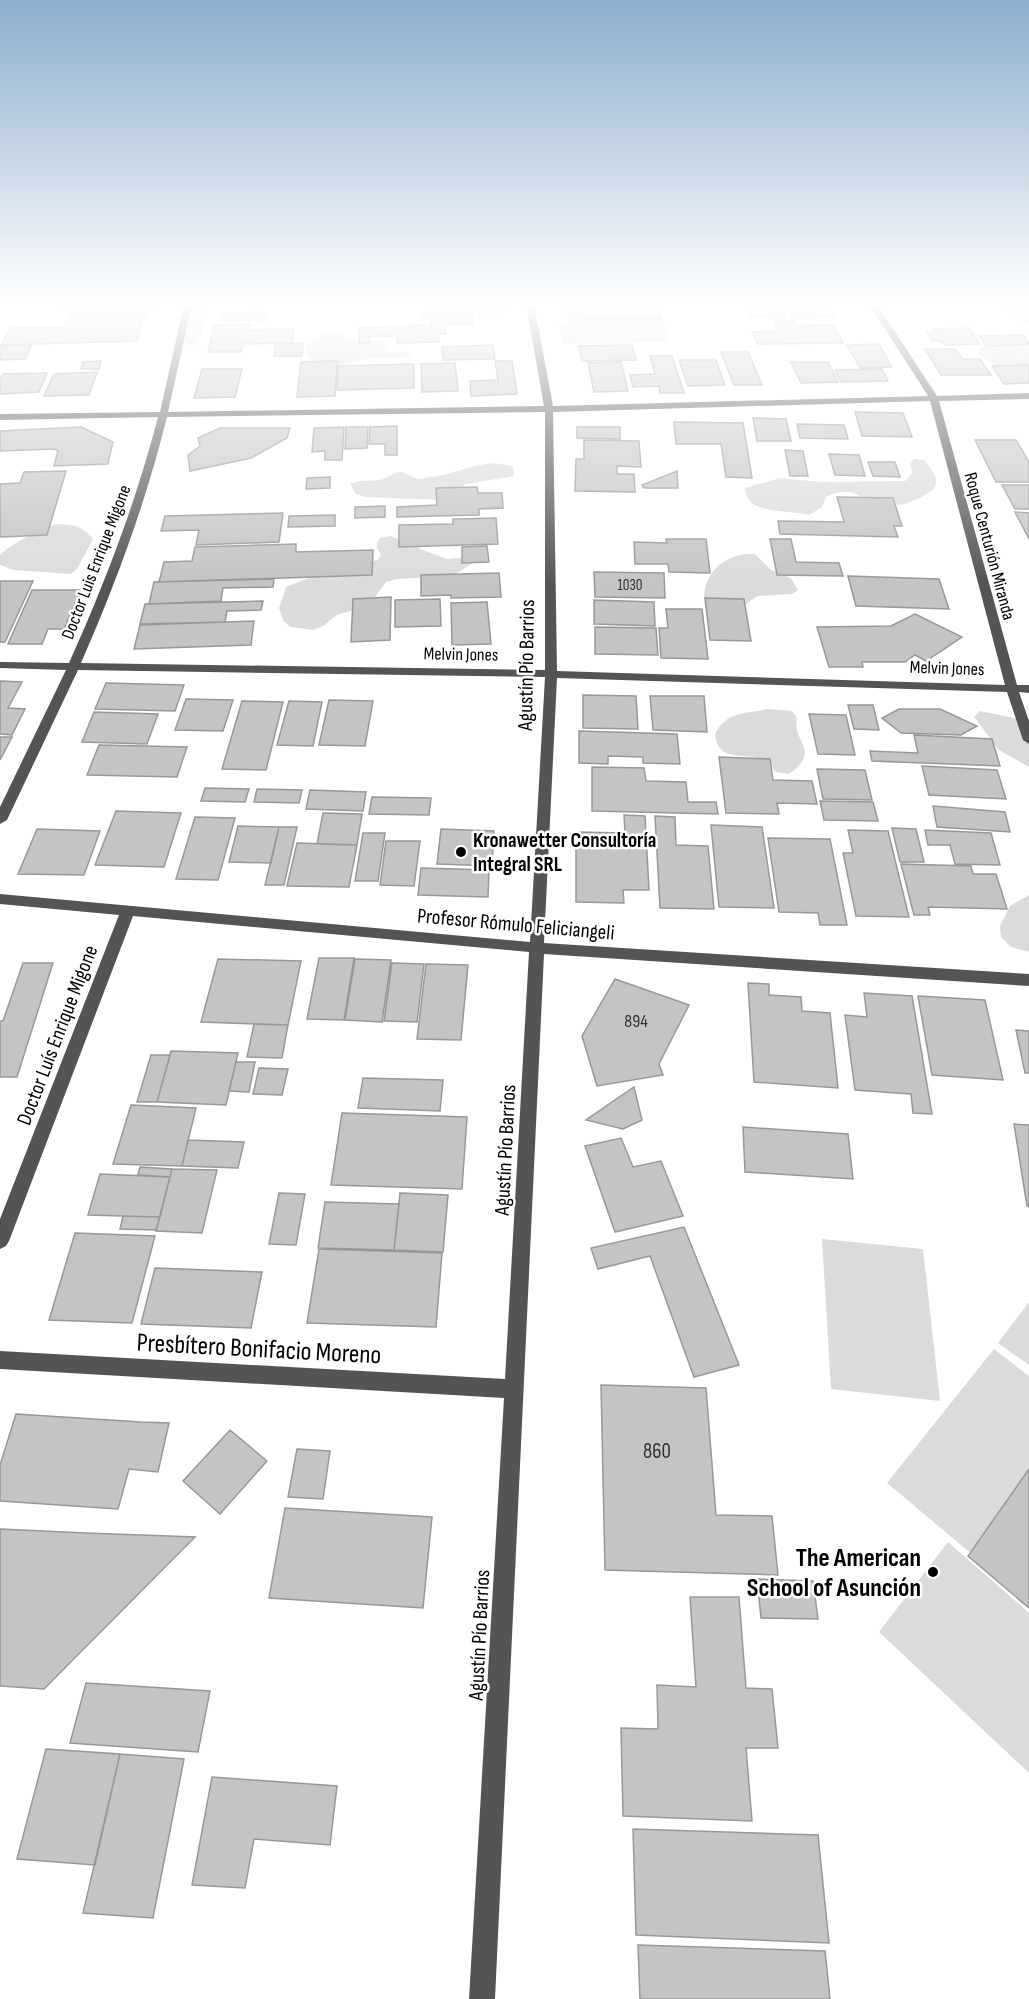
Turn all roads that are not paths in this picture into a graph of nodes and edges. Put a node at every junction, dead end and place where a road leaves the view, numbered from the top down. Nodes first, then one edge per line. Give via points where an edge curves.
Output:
1 (168, 397) edge
2 (547, 397) edge
3 (968, 397) edge
4 (934, 398) junction
5 (549, 409) junction
6 (165, 414) junction
7 (0, 417) edge
8 (0, 665) edge
9 (74, 667) junction
10 (551, 674) junction
11 (1012, 688) junction
12 (1029, 689) edge
13 (1029, 740) edge
14 (0, 820) edge
15 (0, 899) edge
16 (127, 912) junction
17 (538, 948) junction
18 (1029, 980) edge
19 (0, 1241) edge
20 (0, 1360) edge
21 (514, 1389) junction
22 (482, 1999) edge

1 - 6 street, Doctor Luis Enrique Migone
2 - 5 street, Agustín Pío Barrios
3 - 4 street
4 - 5 street
4 - 11 street, Roque Centurión Miranda
5 - 6 street
5 - 10 street, Agustín Pío Barrios
6 - 7 street
6 - 9 street, Doctor Luis Enrique Migone via 134,517
8 - 9 street, Melvin Jones
9 - 10 street, Melvin Jones
9 - 14 street, Doctor Luis Enrique Migone
10 - 11 street, Melvin Jones
10 - 17 street, Agustín Pío Barrios
11 - 12 street, Melvin Jones
11 - 13 street, Roque Centurión Miranda
15 - 16 street, Profesor Rómulo Feliciangeli
16 - 17 street, Profesor Rómulo Feliciangeli
16 - 19 street, Doctor Luís Enrique Migone
17 - 18 street, Profesor Rómulo Feliciangeli
17 - 21 street, Agustín Pío Barrios
20 - 21 street, Presbítero Bonifacio Moreno
21 - 22 street, Agustín Pío Barrios

